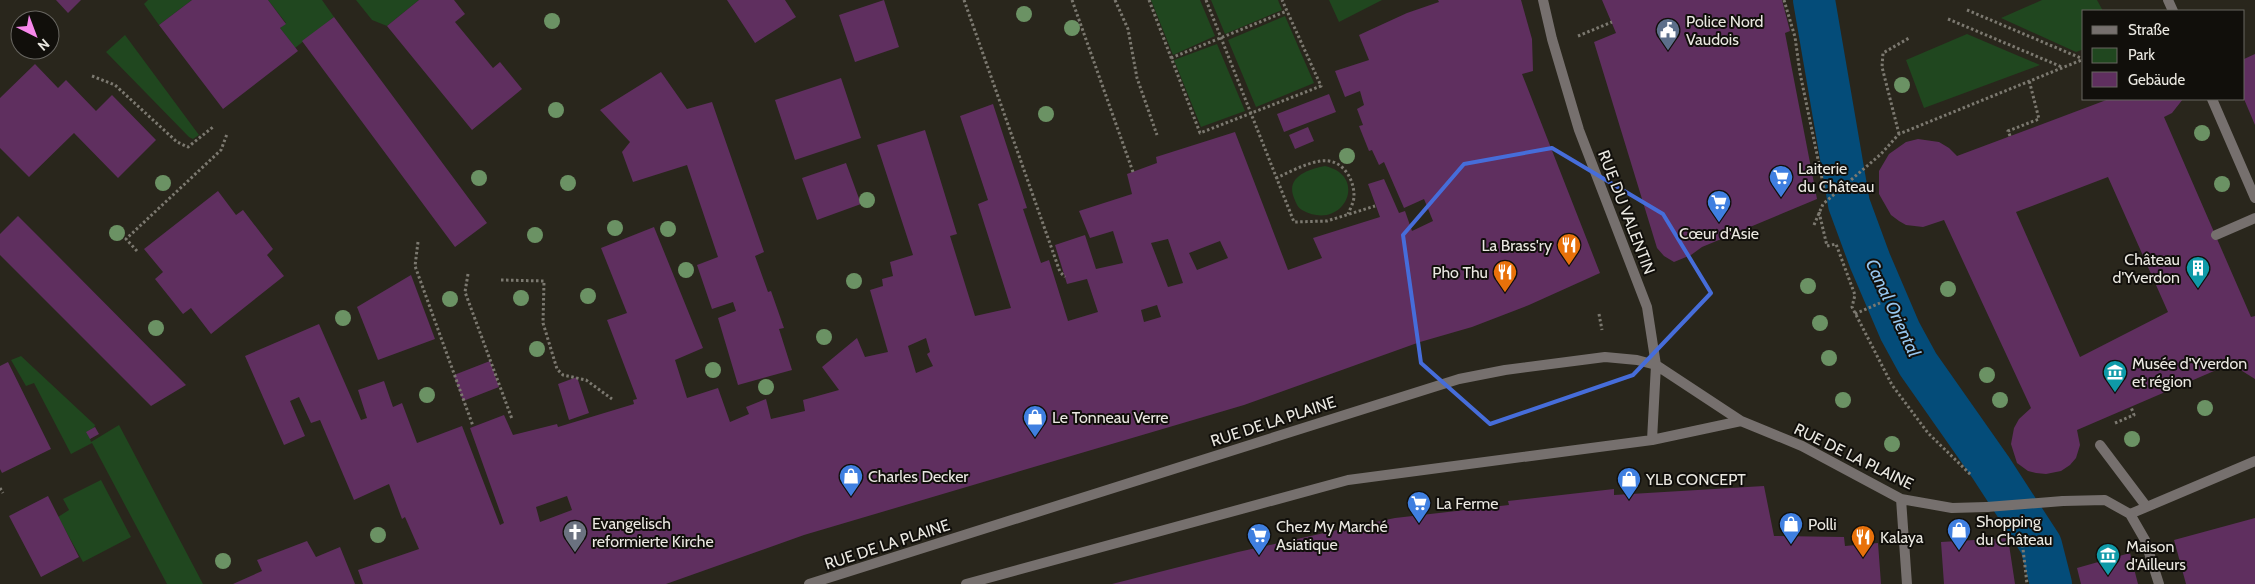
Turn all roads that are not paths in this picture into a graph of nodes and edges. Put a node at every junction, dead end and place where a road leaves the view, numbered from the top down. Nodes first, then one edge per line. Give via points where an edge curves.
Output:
1 (1543, 0) edge
2 (2212, 100) edge
3 (2255, 198) edge
4 (2255, 218) edge
5 (2216, 236) dead end
6 (1656, 365) junction
7 (1741, 421) junction
8 (1652, 440) junction
9 (2100, 445) dead end
10 (2255, 461) edge
11 (1901, 499) junction
12 (2146, 506) junction
13 (2130, 514) junction
14 (809, 584) edge
15 (966, 584) edge
16 (1907, 584) edge
17 (2159, 584) edge

1 - 6 street, RUE DU VALENTIN via 1579,130 1646,307
2 - 3 street
4 - 5 street
6 - 7 street, RUE DE LA PLAINE
6 - 8 street, RUE DU VALENTIN
6 - 14 street, RUE DE LA PLAINE via 1605,357 1459,379
7 - 8 street
7 - 11 street, RUE DE LA PLAINE via 1802,446
8 - 15 street via 1348,480
9 - 12 street
10 - 12 street
11 - 13 street, RUE DE LA PLAINE, bridge via 1952,508 2105,500
11 - 16 street
12 - 13 street
13 - 17 street via 2145,540

